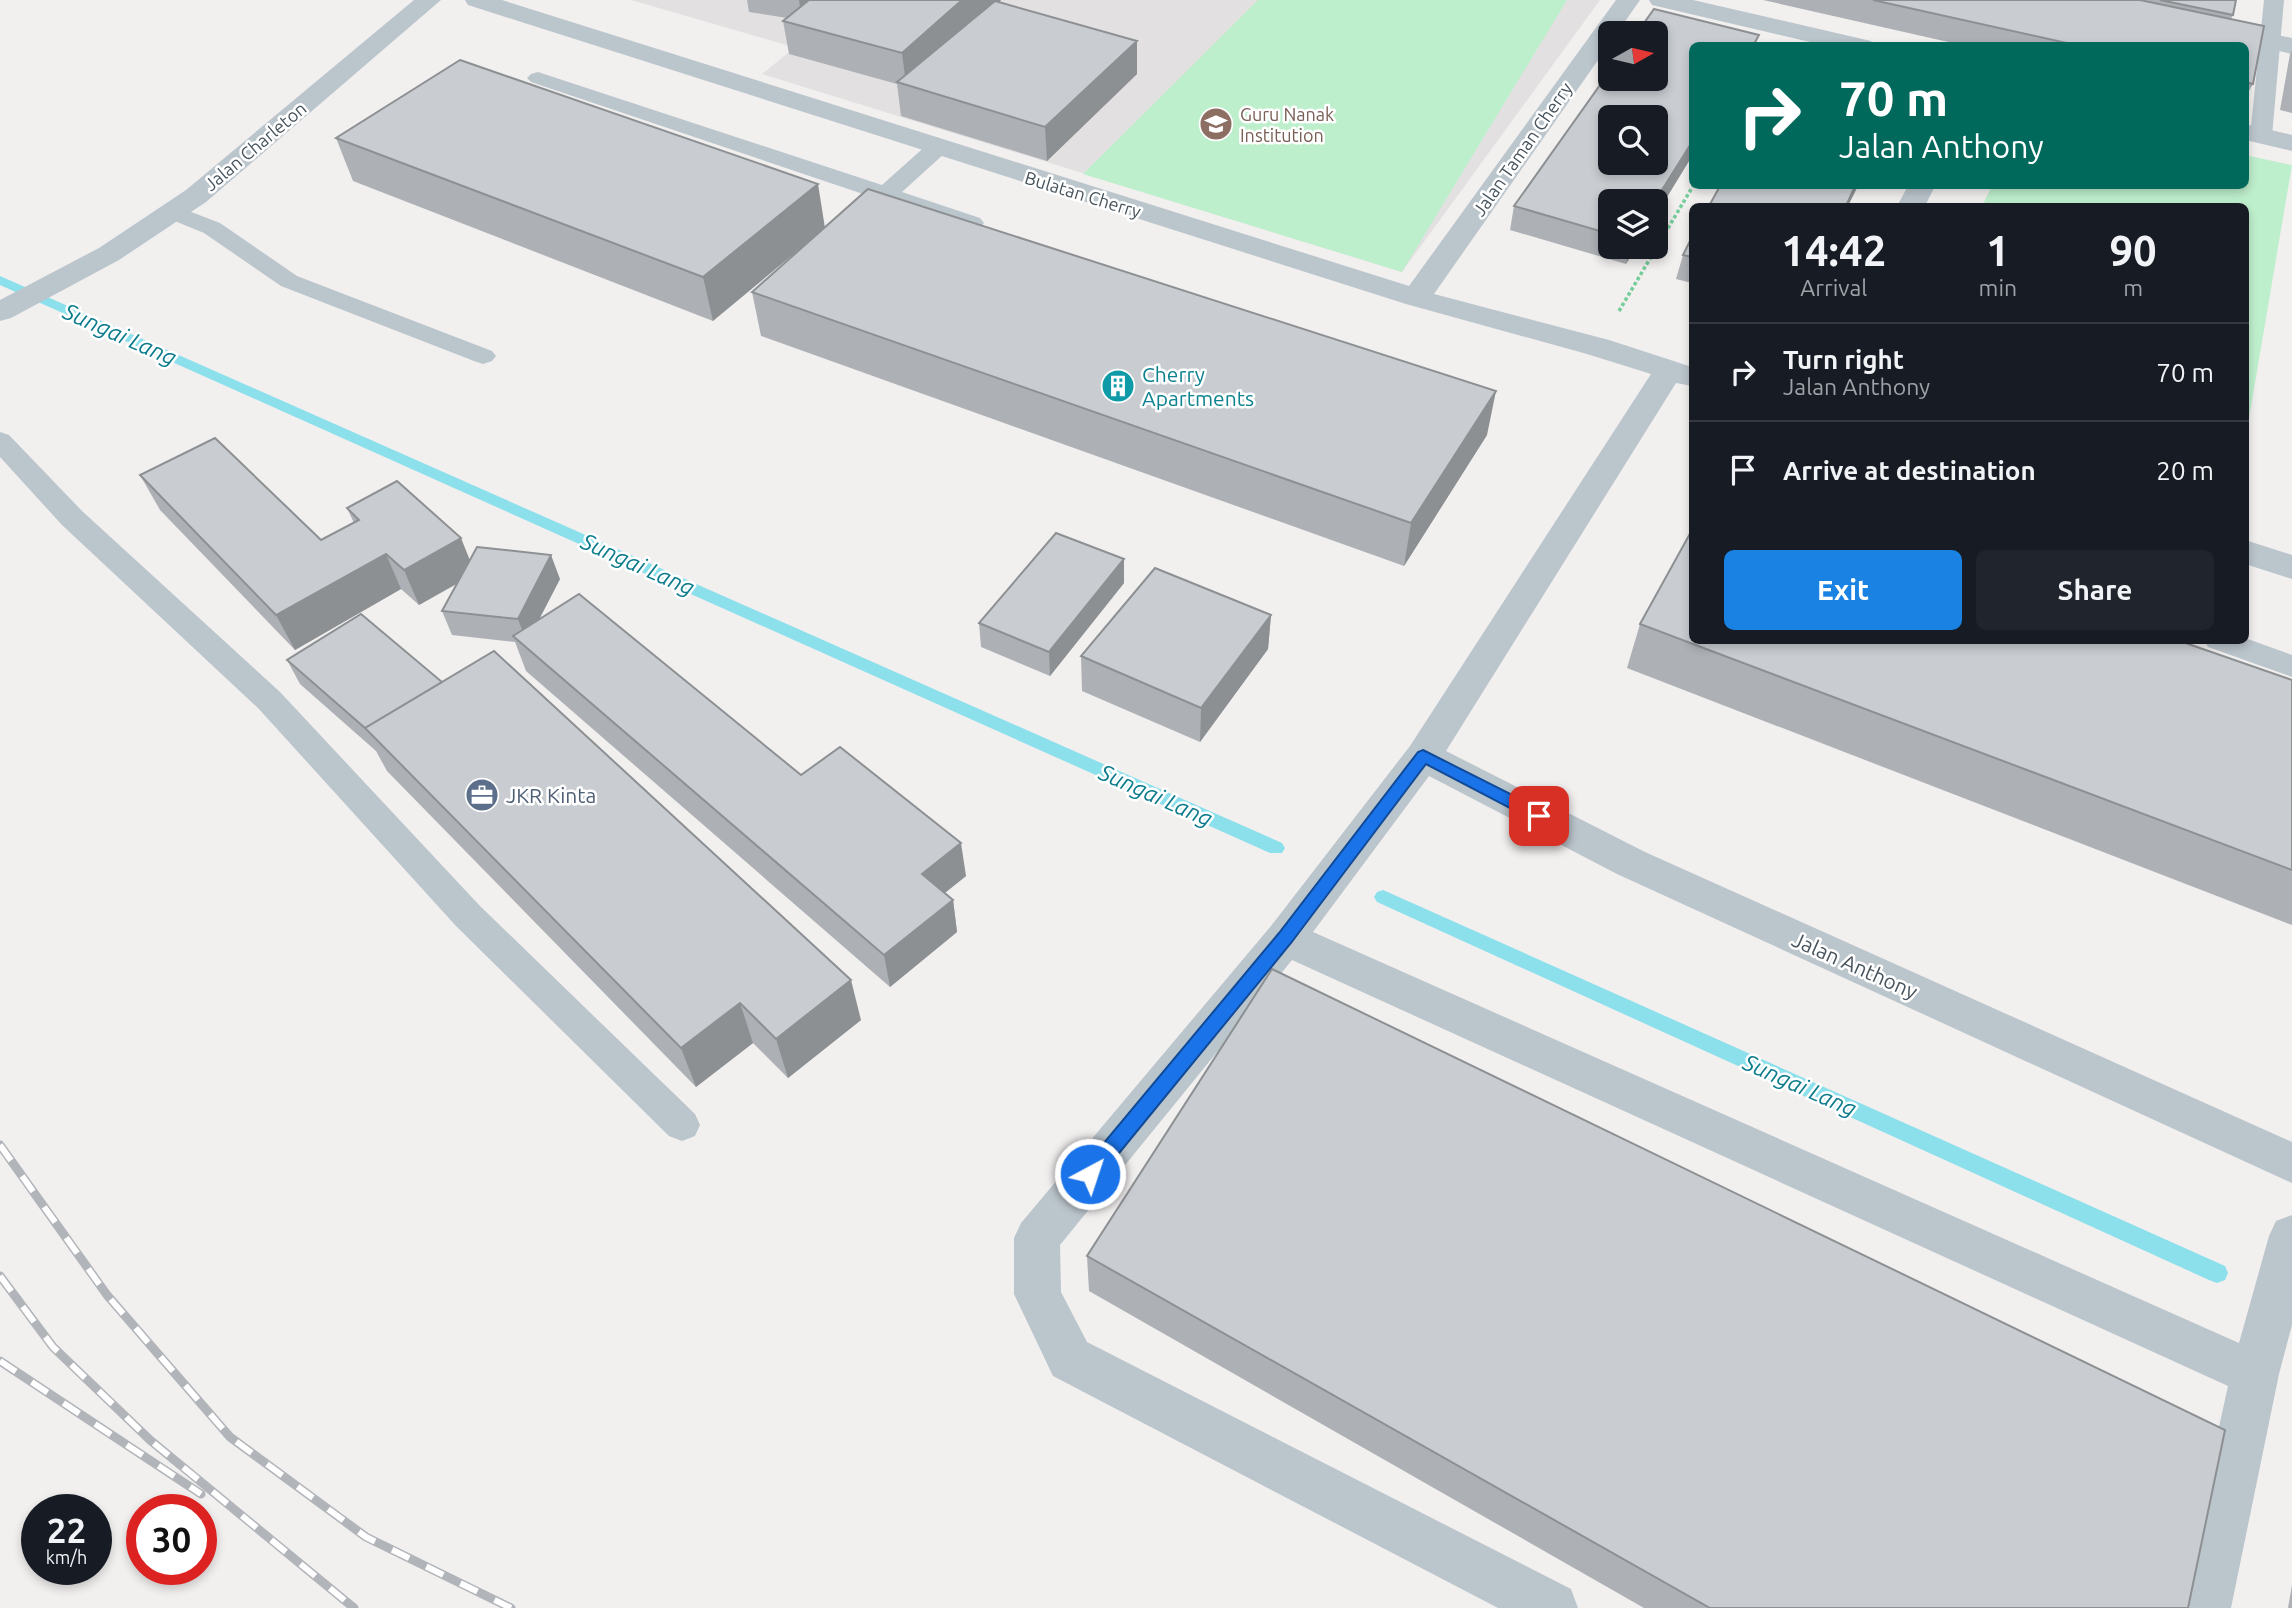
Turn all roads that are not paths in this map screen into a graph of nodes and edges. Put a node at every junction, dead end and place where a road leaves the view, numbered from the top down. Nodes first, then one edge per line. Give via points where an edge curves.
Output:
1 (429, 0) edge
2 (477, 0) edge
3 (1628, 0) edge
4 (1661, 0) edge
5 (2274, 0) edge
6 (2180, 22) edge
7 (1845, 42) edge
8 (2281, 43) edge
9 (538, 78) dead end
10 (2253, 134) edge
11 (2292, 143) edge
12 (937, 148) junction
13 (886, 194) junction
14 (173, 212) junction
15 (990, 229) edge
16 (1416, 298) junction
17 (2, 310) edge
18 (483, 356) dead end
19 (1681, 374) edge
20 (0, 441) edge
21 (2249, 553) edge
22 (2292, 567) edge
23 (2229, 644) edge
24 (2292, 666) edge
25 (1423, 756) junction
26 (1285, 938) junction
27 (682, 1125) dead end
28 (2292, 1163) edge
29 (2292, 1236) edge
30 (2255, 1374) junction
31 (1552, 1608) edge
32 (2205, 1608) edge

1 - 14 street, Jalan Charleton
2 - 12 street, Bulatan Cherry
3 - 16 street, Jalan Taman Cherry
4 - 7 street
5 - 8 lane
6 - 8 street
8 - 10 lane
9 - 13 lane
10 - 11 street
12 - 13 lane
12 - 16 street, Bulatan Cherry
13 - 15 lane
14 - 17 street, Jalan Charleton via 109,254
14 - 18 lane via 212,228 289,281
16 - 19 street, Bulatan Cherry
19 - 25 street
20 - 27 lane via 72,519 269,700 468,916
21 - 22 street
23 - 24 lane
25 - 26 street
25 - 28 street, Jalan Anthony via 1631,863
26 - 30 street
26 - 31 street via 1037,1238 1038,1294 1070,1359
29 - 30 street
30 - 32 street

